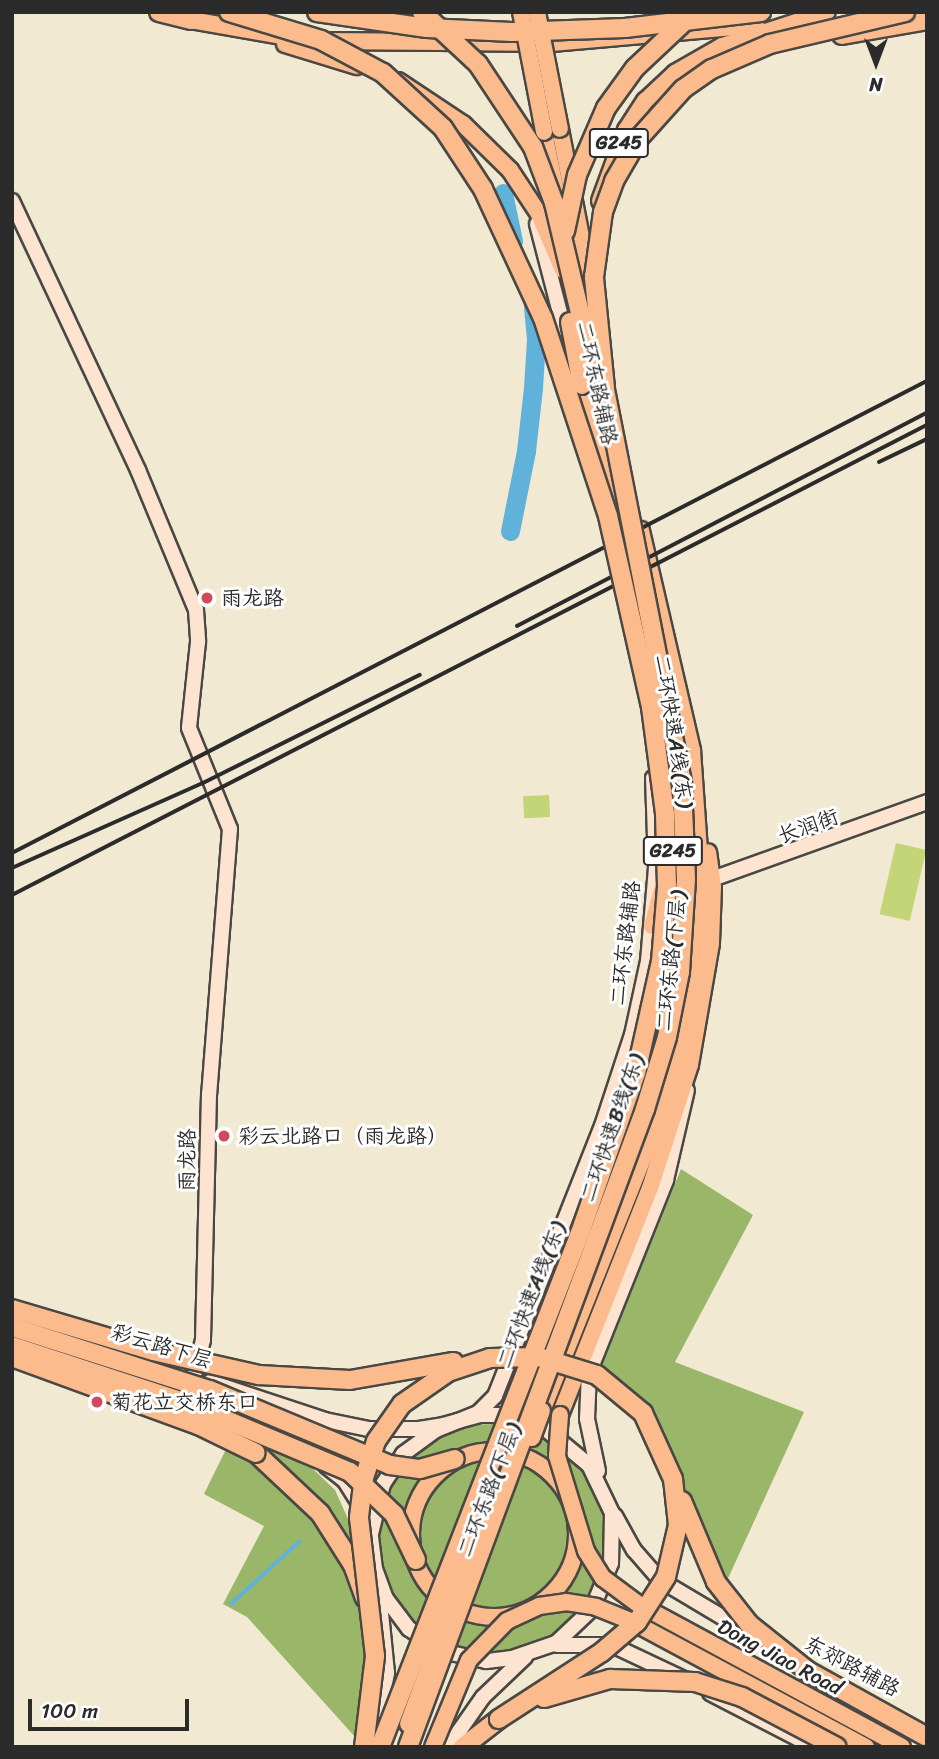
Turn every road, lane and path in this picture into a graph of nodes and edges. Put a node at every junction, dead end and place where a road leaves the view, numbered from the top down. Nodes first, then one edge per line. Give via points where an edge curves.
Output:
1 (159, 12) edge
2 (229, 12) edge
3 (317, 12) edge
4 (422, 12) edge
5 (521, 12) edge
6 (537, 12) edge
7 (695, 12) edge
8 (761, 12) edge
9 (826, 12) edge
10 (905, 12) edge
11 (191, 20) junction
12 (927, 20) edge
13 (729, 60) junction
14 (552, 131) junction
15 (510, 170) junction
16 (12, 201) edge
17 (604, 396) junction
18 (624, 497) junction
19 (608, 516) junction
20 (679, 772) junction
21 (689, 795) junction
22 (927, 802) edge
23 (707, 882) junction
24 (652, 926) junction
25 (688, 961) junction
26 (698, 1030) junction
27 (12, 1309) edge
28 (12, 1318) edge
29 (12, 1327) edge
30 (12, 1346) edge
31 (516, 1356) junction
32 (12, 1357) edge
33 (194, 1378) junction
34 (184, 1411) junction
35 (458, 1421) junction
36 (455, 1459) junction
37 (673, 1479) junction
38 (607, 1497) junction
39 (575, 1516) junction
40 (416, 1560) junction
41 (375, 1569) junction
42 (531, 1609) junction
43 (370, 1611) junction
44 (540, 1650) junction
45 (864, 1698) junction
46 (837, 1712) junction
47 (499, 1718) junction
48 (927, 1729) edge
49 (927, 1737) edge
50 (373, 1744) edge
51 (400, 1747) edge
52 (408, 1747) edge
53 (417, 1747) edge
54 (433, 1747) edge
55 (448, 1747) edge
56 (463, 1747) edge
57 (814, 1747) edge
58 (837, 1747) edge
59 (866, 1747) edge
60 (902, 1747) edge

1 - 11 highway
2 - 19 highway, bridge via 321,40 368,64 413,97 455,143 484,189 543,318
3 - 8 highway, bridge via 427,28 512,32 648,26
4 - 18 highway, bridge via 483,71 508,103 540,164 554,203
5 - 14 main road, bridge
6 - 14 main road, bridge
7 - 19 highway, bridge via 643,60 613,97 579,167 566,221 568,309
9 - 11 main road via 693,34 512,44 317,40
9 - 17 main road, G245 via 754,33 696,59 658,87 626,130 605,179 596,243
10 - 13 highway, bridge via 770,44
11 - 15 main road via 306,50 398,82 463,124
12 - 13 highway, bridge via 797,42
13 - 18 highway, bridge via 683,89 649,125 621,166 603,212 595,261 596,310
14 - 17 main road
15 - 17 main road via 558,254
15 - 24 main road, 二环东路辅路 via 528,202 551,271 642,694 655,808
16 - 33 main road, 雨龙路 via 138,470 196,610 198,642 189,728 230,830 209,1094 203,1340
17 - 20 main road, 二环东路(下层) / G245
17 - 21 main road, 二环东路(下层) / G245 via 685,710
18 - 52 highway, 二环快速B线(东), bridge via 682,782 686,879 678,982 645,1109
19 - 50 highway, 二环快速A线(东), bridge via 650,707 665,814 666,912 655,1000 624,1113 580,1233
20 - 21 main road, 二环东路(下层) / G245
20 - 24 main road, G245 via 679,830
21 - 23 main road, G245
21 - 25 main road, 二环东路(下层)
22 - 23 main road, 长润街
23 - 25 main road, 二环东路(下层)
23 - 26 main road, G245 via 711,943
24 - 35 main road, 二环东路辅路 / G245 via 624,1065 502,1380 487,1407
25 - 51 main road, 二环东路(下层), bridge via 648,1106 504,1466
25 - 53 main road, 二环东路(下层), bridge via 684,1042 657,1126 515,1482
26 - 38 main road, G245 via 669,1171 594,1359 587,1388 587,1419
26 - 39 main road, bridge via 650,1188 557,1424 557,1455
27 - 31 highway, bridge via 203,1364 291,1378 378,1377 489,1356
28 - 33 main road, 彩云路下层 / G245
29 - 36 highway, bridge via 210,1390 390,1465 420,1469
30 - 40 highway, bridge via 186,1403 342,1468 386,1503
31 - 37 highway, bridge via 568,1363 617,1388 650,1424
31 - 43 highway, bridge via 476,1361 434,1379 402,1404 381,1431 366,1468 360,1507
32 - 34 main road, G245
32 - 43 highway, bridge via 198,1425 256,1453 320,1513 353,1565
33 - 34 main road, 雨龙路
33 - 35 main road, 彩云路下层 / G245 via 300,1413 387,1430
34 - 41 main road, G245 via 297,1451 333,1471 355,1493 366,1517
35 - 38 main road via 503,1415 543,1427 576,1450
35 - 41 main road via 418,1441 383,1484 373,1517
36 - 39 main road, bridge via 491,1452 531,1461 563,1489
36 - 40 main road, bridge via 428,1480 416,1500 411,1536
37 - 47 highway, bridge via 676,1538 666,1577 650,1606 602,1652
37 - 49 highway, bridge via 704,1560 749,1624 808,1671
38 - 44 main road, G245 via 614,1546 601,1595 570,1634
38 - 45 main road, 东郊路辅路 via 641,1560 684,1596
39 - 42 main road, bridge via 578,1546 568,1577 552,1596
39 - 46 main road, Dong Jiao Road, bridge via 596,1569 638,1604
40 - 42 main road, bridge via 435,1592 457,1606 494,1615
41 - 44 main road, G245 via 396,1614 442,1651 486,1661
41 - 50 main road via 387,1655
42 - 54 main road, bridge via 499,1627 469,1660
42 - 59 main road, Dong Jiao Road, bridge via 576,1603 629,1620
43 - 50 highway, bridge via 375,1675
44 - 55 main road via 509,1670 475,1707
44 - 57 main road via 592,1642 632,1653
45 - 46 main road
45 - 48 main road, 东郊路辅路
46 - 60 main road, Dong Jiao Road
47 - 56 highway
47 - 58 highway, bridge via 590,1683 665,1678 742,1697

